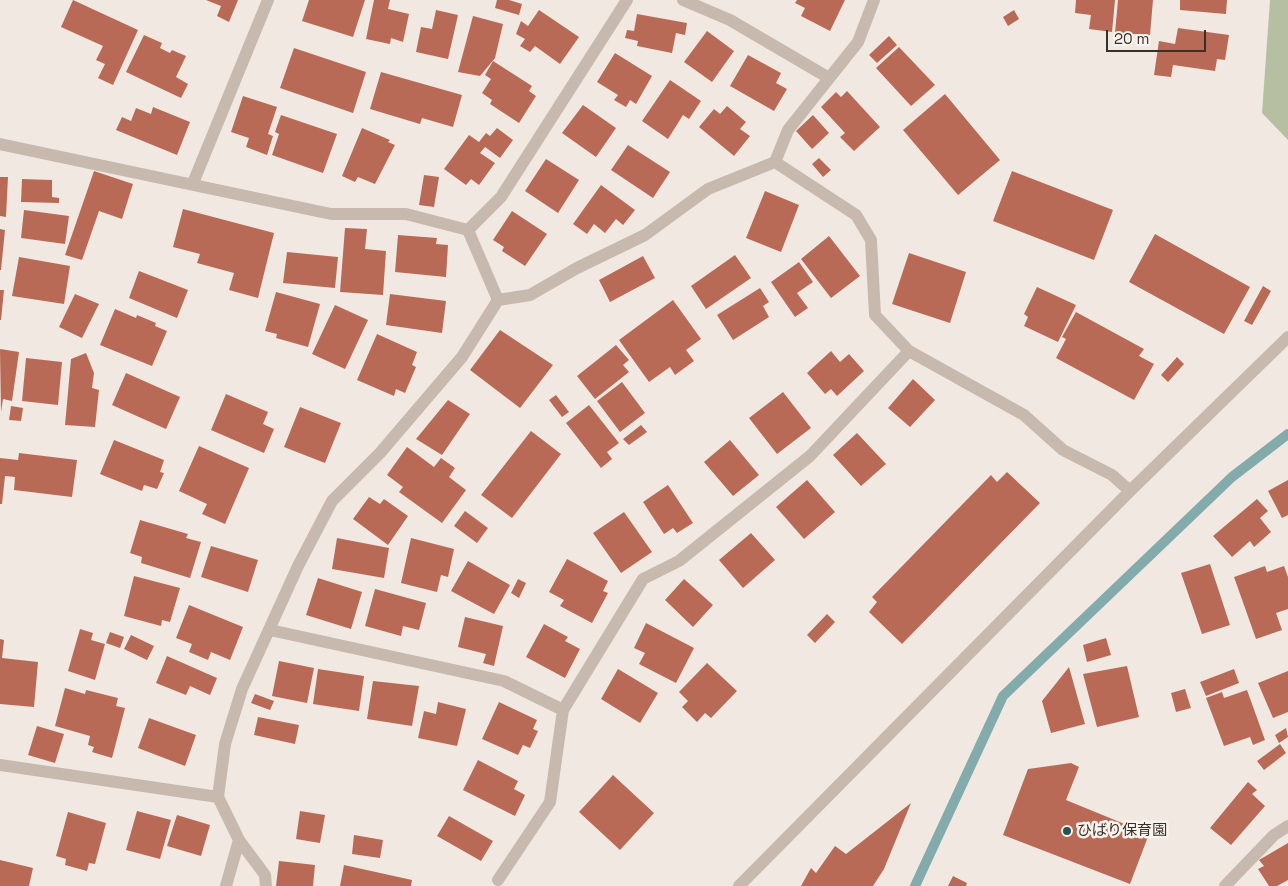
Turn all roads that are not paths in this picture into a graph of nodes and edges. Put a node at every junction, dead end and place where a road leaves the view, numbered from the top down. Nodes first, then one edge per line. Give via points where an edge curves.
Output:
1 (268, 0) edge
2 (627, 0) edge
3 (682, 0) edge
4 (874, 0) edge
5 (829, 78) junction
6 (0, 144) edge
7 (775, 162) junction
8 (193, 183) junction
9 (468, 230) junction
10 (498, 300) junction
11 (1288, 336) edge
12 (910, 351) junction
13 (1130, 491) junction
14 (270, 630) junction
15 (563, 710) junction
16 (0, 765) edge
17 (218, 797) junction
18 (1288, 826) edge
19 (239, 840) junction
20 (498, 880) dead end
21 (226, 886) edge
22 (266, 886) edge
23 (740, 886) edge
24 (1225, 886) edge

1 - 8 street
2 - 9 street via 501,197
3 - 5 street via 730,20
4 - 5 street via 858,42
5 - 7 street via 788,130
6 - 8 street
7 - 10 street via 708,189 645,235 530,295
7 - 12 street via 856,215 871,240 875,315
8 - 9 street via 331,214 406,214
9 - 10 street
10 - 14 street via 462,357 380,453 332,501
11 - 13 street
12 - 13 street via 1024,415 1063,450 1112,475
12 - 15 street via 810,456 679,561 643,579
13 - 23 street
14 - 15 street via 504,681
14 - 17 street via 242,689 225,744
15 - 20 street via 550,802
16 - 17 street
17 - 19 street
18 - 24 street via 1274,835
19 - 21 street
19 - 22 street via 265,876

